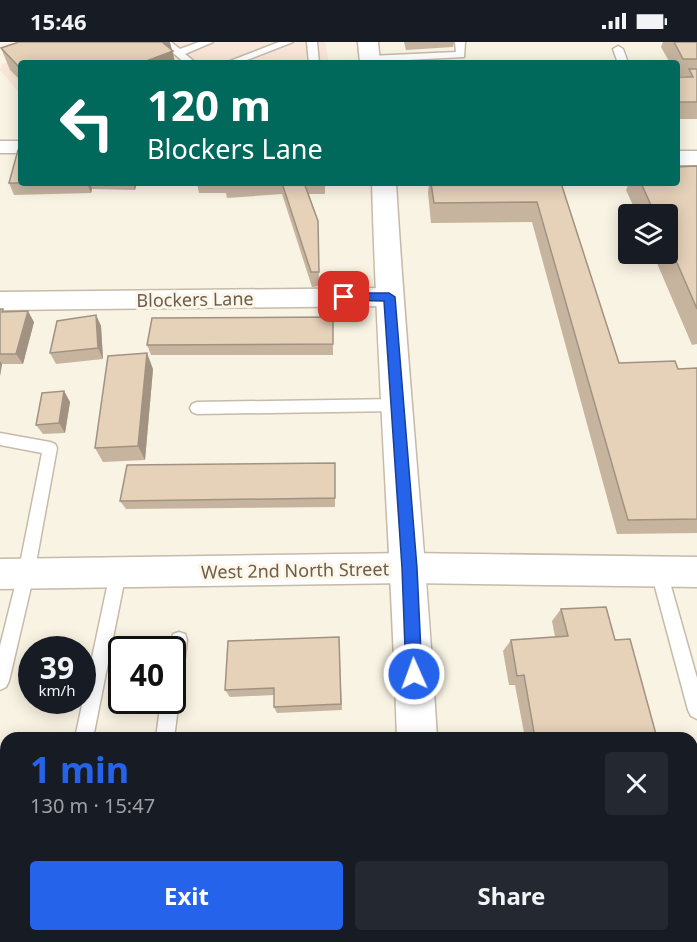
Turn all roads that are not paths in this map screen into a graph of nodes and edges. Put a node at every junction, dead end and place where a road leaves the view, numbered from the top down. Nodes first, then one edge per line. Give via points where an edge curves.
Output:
1 (165, 42) edge
2 (208, 42) edge
3 (288, 42) edge
4 (312, 42) edge
5 (460, 42) edge
6 (618, 49) dead end
7 (178, 52) junction
8 (369, 55) edge
9 (187, 60) edge
10 (238, 60) edge
11 (314, 60) edge
12 (622, 60) edge
13 (0, 147) edge
14 (18, 147) edge
15 (680, 158) edge
16 (697, 158) edge
17 (384, 186) edge
18 (389, 297) junction
19 (0, 301) edge
20 (397, 405) junction
21 (197, 408) dead end
22 (0, 439) edge
23 (410, 568) junction
24 (659, 572) junction
25 (697, 572) edge
26 (118, 573) junction
27 (13, 574) edge
28 (0, 681) edge
29 (697, 710) edge
30 (168, 714) edge
31 (85, 732) edge
32 (166, 732) edge
33 (417, 732) edge

1 - 7 lane
2 - 7 lane
3 - 10 lane
4 - 11 lane
5 - 8 lane via 461,55
6 - 12 lane
7 - 9 lane
13 - 14 street
15 - 16 street
17 - 18 street
18 - 19 street, Blockers Lane
18 - 20 street
20 - 21 lane
20 - 23 street
22 - 27 lane via 50,448
23 - 24 street, West 2nd North Street
23 - 26 street, West 2nd North Street
23 - 33 street
24 - 25 street, West 2nd North Street
24 - 29 lane
26 - 27 street, West 2nd North Street
26 - 31 lane
27 - 28 lane
30 - 32 lane

